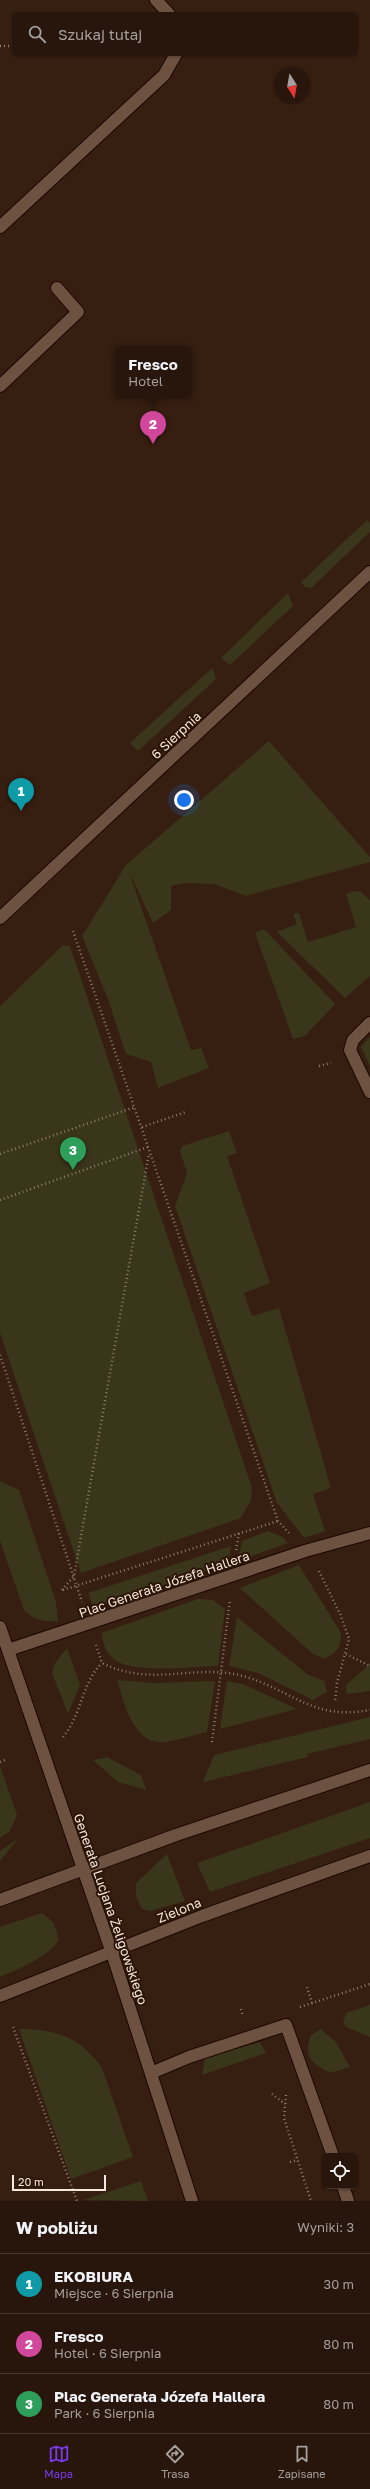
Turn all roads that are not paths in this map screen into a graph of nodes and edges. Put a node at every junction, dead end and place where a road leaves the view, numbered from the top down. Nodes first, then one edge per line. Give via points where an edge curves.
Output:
1 (156, 0) edge
2 (167, 12) edge
3 (175, 56) edge
4 (0, 227) edge
5 (57, 288) dead end
6 (0, 386) edge
7 (370, 572) edge
8 (0, 918) edge
9 (370, 1023) edge
10 (370, 1092) edge
11 (370, 1533) edge
12 (0, 1627) edge
13 (8, 1650) junction
14 (370, 1770) edge
15 (370, 1856) edge
16 (82, 1869) junction
17 (0, 1900) edge
18 (112, 1953) junction
19 (0, 1996) edge
20 (151, 2073) junction
21 (332, 2153) edge
22 (344, 2189) edge
23 (192, 2201) edge
24 (348, 2201) edge

1 - 2 street
3 - 4 street via 164,75
5 - 6 street via 78,312
7 - 8 street, 6 Sierpnia
9 - 10 street via 353,1040 350,1050
11 - 13 street, Plac Generała Józefa Hallera via 232,1575
12 - 13 street, Generała Lucjana Żeligowskiego
13 - 16 street, Generała Lucjana Żeligowskiego
14 - 16 street
15 - 18 street, Zielona via 202,1916
16 - 17 street
16 - 18 street, Generała Lucjana Żeligowskiego
18 - 19 street, Zielona
18 - 20 street, Generała Lucjana Żeligowskiego
20 - 21 street via 189,2057 286,2025
20 - 23 street, Generała Lucjana Żeligowskiego
22 - 24 street

